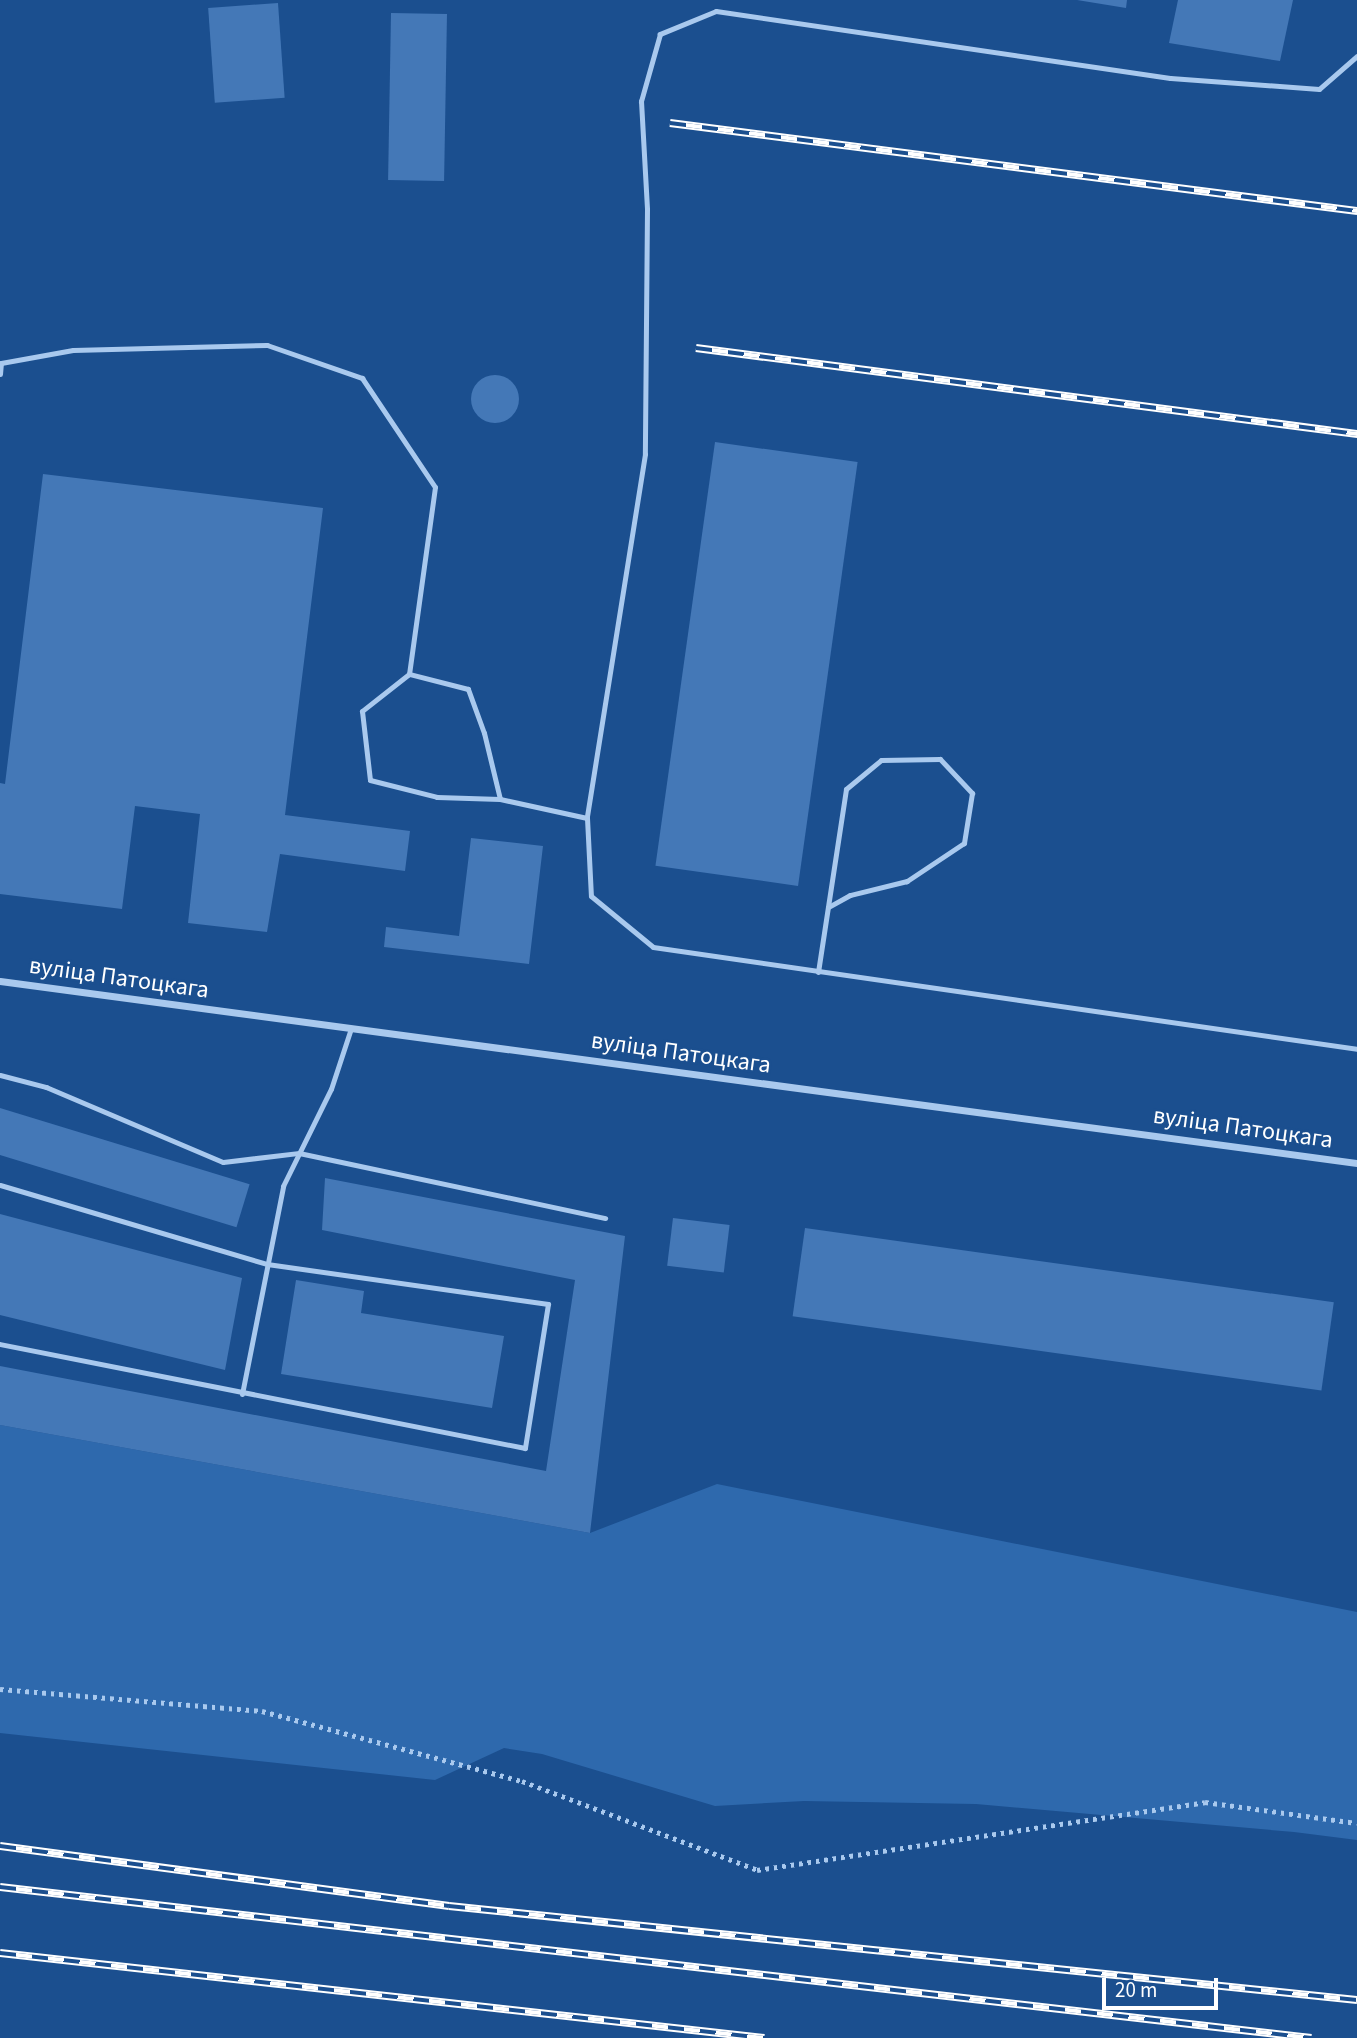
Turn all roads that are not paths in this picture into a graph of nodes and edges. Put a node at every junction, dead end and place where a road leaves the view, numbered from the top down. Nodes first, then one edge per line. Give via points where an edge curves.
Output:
1 (1357, 56) edge
2 (0, 374) edge
3 (408, 674) junction
4 (500, 799) junction
5 (587, 818) junction
6 (828, 907) junction
7 (818, 972) junction
8 (0, 981) edge
9 (351, 1028) junction
10 (1357, 1048) edge
11 (0, 1075) edge
12 (299, 1153) junction
13 (1357, 1163) edge
14 (0, 1185) edge
15 (605, 1218) dead end
16 (267, 1264) junction
17 (0, 1344) edge
18 (242, 1394) junction

1 - 5 lane via 1319,89 1170,78 716,11 660,34 641,101 647,209 645,454
2 - 3 lane via 1,363 73,349 267,345 362,379 435,487
3 - 4 lane via 468,689
3 - 4 lane via 362,711 370,779 437,797
4 - 5 lane
5 - 7 lane via 591,896 653,947
6 - 6 lane via 846,789 881,760 940,759 972,793 964,843 908,881 850,895
6 - 7 lane
7 - 10 lane
8 - 9 street, вуліца Патоцкага
9 - 12 lane via 331,1089
9 - 13 street, вуліца Патоцкага
11 - 12 lane via 46,1087 223,1162
12 - 15 lane
12 - 16 lane via 283,1186
14 - 16 lane
16 - 18 lane
16 - 18 lane via 548,1304 524,1448
17 - 18 lane

